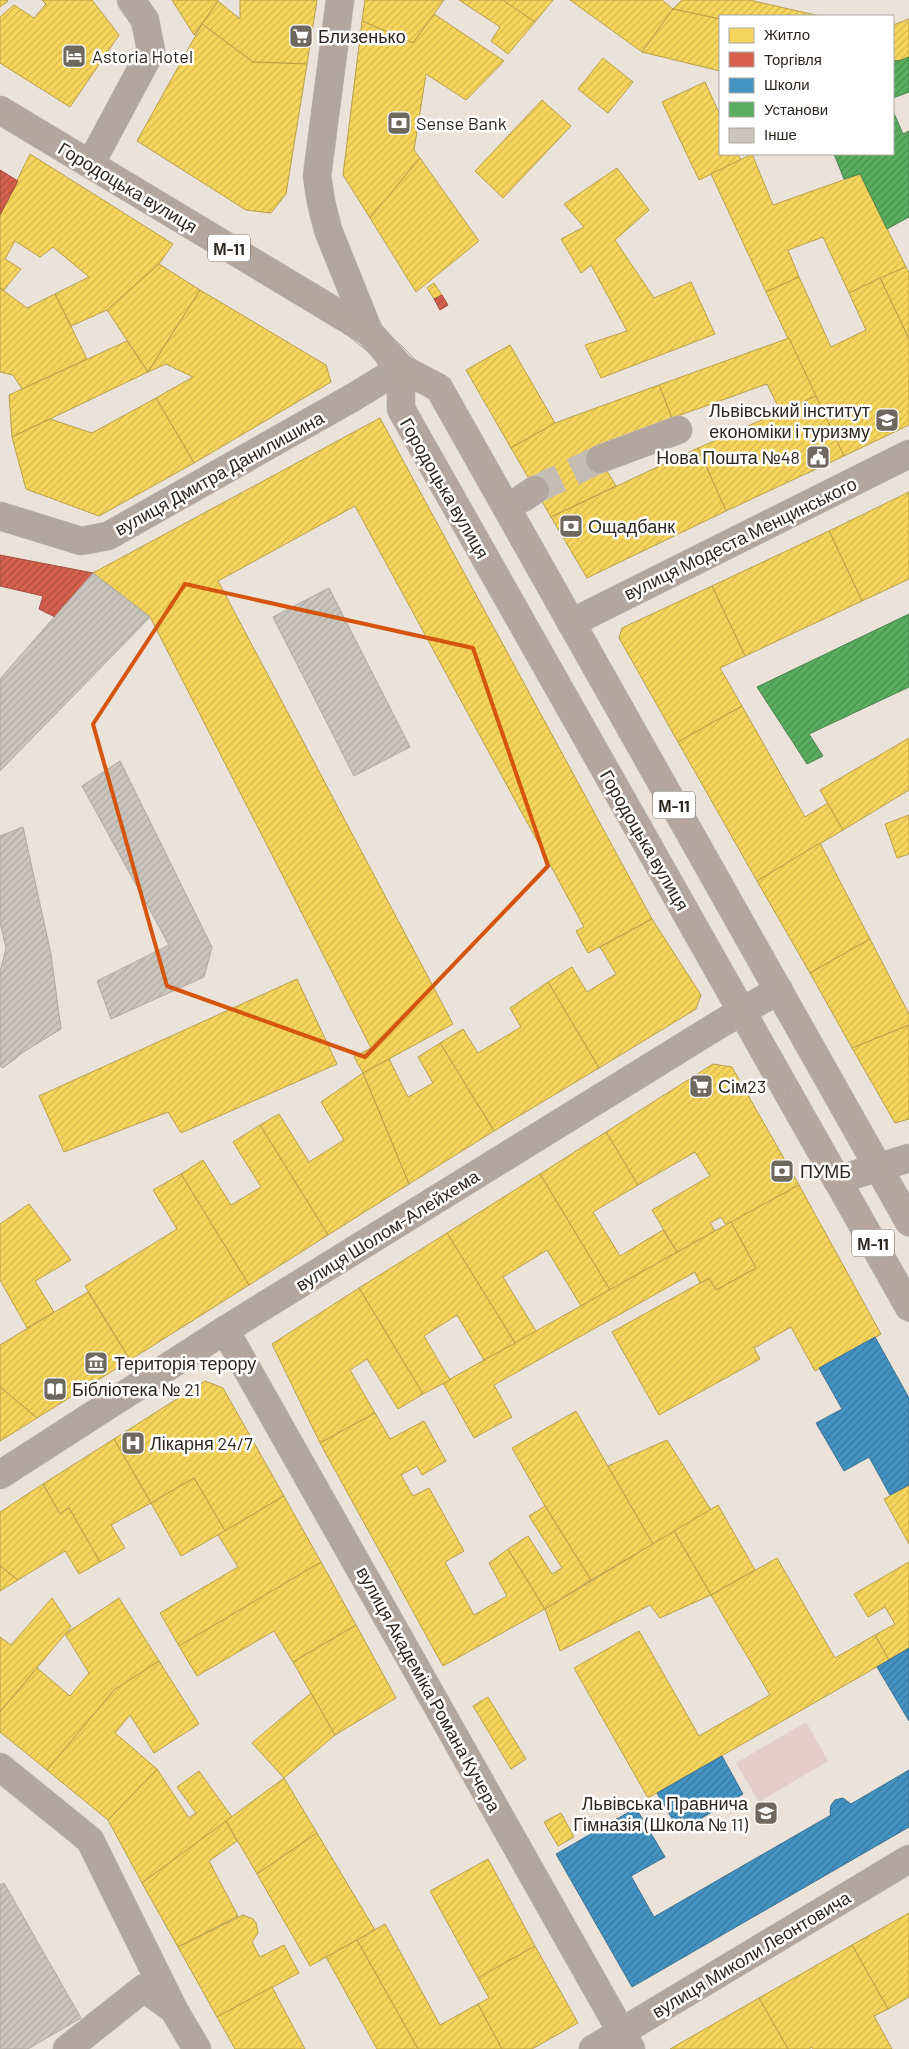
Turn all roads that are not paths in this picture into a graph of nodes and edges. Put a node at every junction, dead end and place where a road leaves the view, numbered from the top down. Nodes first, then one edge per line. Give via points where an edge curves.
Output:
1 (131, 0) edge
2 (340, 0) edge
3 (0, 110) edge
4 (91, 163) junction
5 (369, 332) junction
6 (401, 368) junction
7 (678, 430) dead end
8 (909, 454) edge
9 (600, 458) tunnel mouth
10 (0, 516) edge
11 (571, 623) junction
12 (534, 644) junction
13 (778, 990) junction
14 (742, 1011) junction
15 (909, 1158) edge
16 (878, 1167) junction
17 (837, 1180) junction
18 (909, 1222) edge
19 (909, 1307) edge
20 (225, 1330) junction
21 (0, 1475) edge
22 (0, 1767) edge
23 (909, 1859) edge
24 (174, 2010) junction
25 (627, 2040) edge
26 (67, 2049) edge
27 (197, 2049) edge
28 (593, 2049) edge

1 - 4 street via 145,20 151,52
2 - 5 street via 317,176 328,230
3 - 4 main road, Городоцька вулиця / М-11
4 - 5 main road, Городоцька вулиця / М-11
5 - 6 main road, Городоцька вулиця / М-11
6 - 10 street, вулиця Дмитра Данилишина via 108,536 81,541
6 - 11 main road, Городоцька вулиця / М-11 via 440,388
6 - 12 main road, Городоцька вулиця / М-11 via 401,409
7 - 9 street
8 - 11 street, вулиця Модеста Менцинського
11 - 12 main road
11 - 13 main road, Городоцька вулиця / М-11
12 - 14 main road, Городоцька вулиця / М-11
13 - 14 street, вулиця Шолом-Алейхема
13 - 16 main road, Городоцька вулиця / М-11
14 - 17 main road, Городоцька вулиця / М-11
14 - 20 street, вулиця Шолом-Алейхема
15 - 16 street
16 - 17 street
16 - 18 main road, Городоцька вулиця / М-11
17 - 19 main road, Городоцька вулиця / М-11
20 - 21 street, вулиця Шолом-Алейхема
20 - 25 street, вулиця Академіка Романа Кучера
22 - 24 street via 90,1840
23 - 25 street, вулиця Миколи Леонтовича
24 - 26 street via 144,1988
24 - 27 street
25 - 28 street, вулиця Миколи Леонтовича

